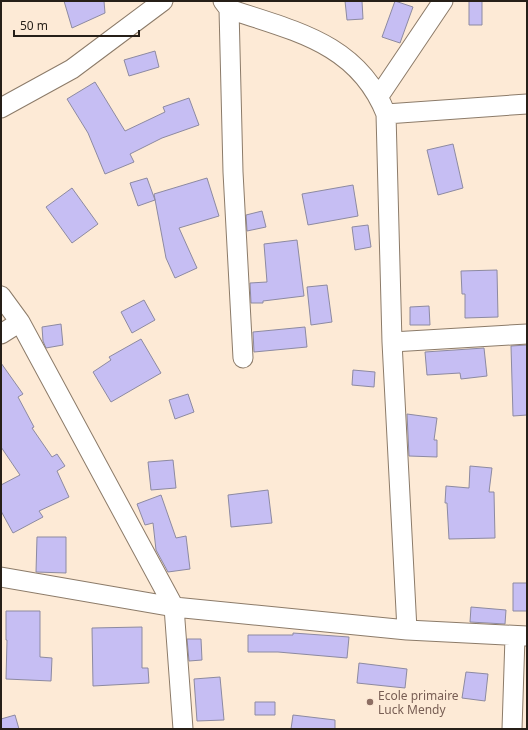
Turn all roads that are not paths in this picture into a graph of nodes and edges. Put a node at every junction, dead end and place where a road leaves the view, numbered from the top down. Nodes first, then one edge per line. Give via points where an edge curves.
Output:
1 (163, 1) edge
2 (443, 1) edge
3 (226, 5) edge
4 (379, 96) junction
5 (527, 104) edge
6 (1, 108) edge
7 (386, 114) junction
8 (1, 296) edge
9 (20, 322) junction
10 (1, 334) edge
11 (527, 334) edge
12 (392, 342) junction
13 (243, 358) dead end
14 (1, 577) edge
15 (174, 607) junction
16 (406, 630) junction
17 (521, 637) edge
18 (184, 729) edge
19 (512, 729) edge

1 - 6 street via 72,70
2 - 4 street
3 - 4 street via 298,31 346,58 364,74
3 - 13 street
4 - 7 street
5 - 7 street
7 - 12 street
8 - 9 street
9 - 10 street
9 - 15 street
11 - 12 street
12 - 16 street
14 - 15 street
15 - 16 street
15 - 18 street
16 - 17 street
17 - 19 street

